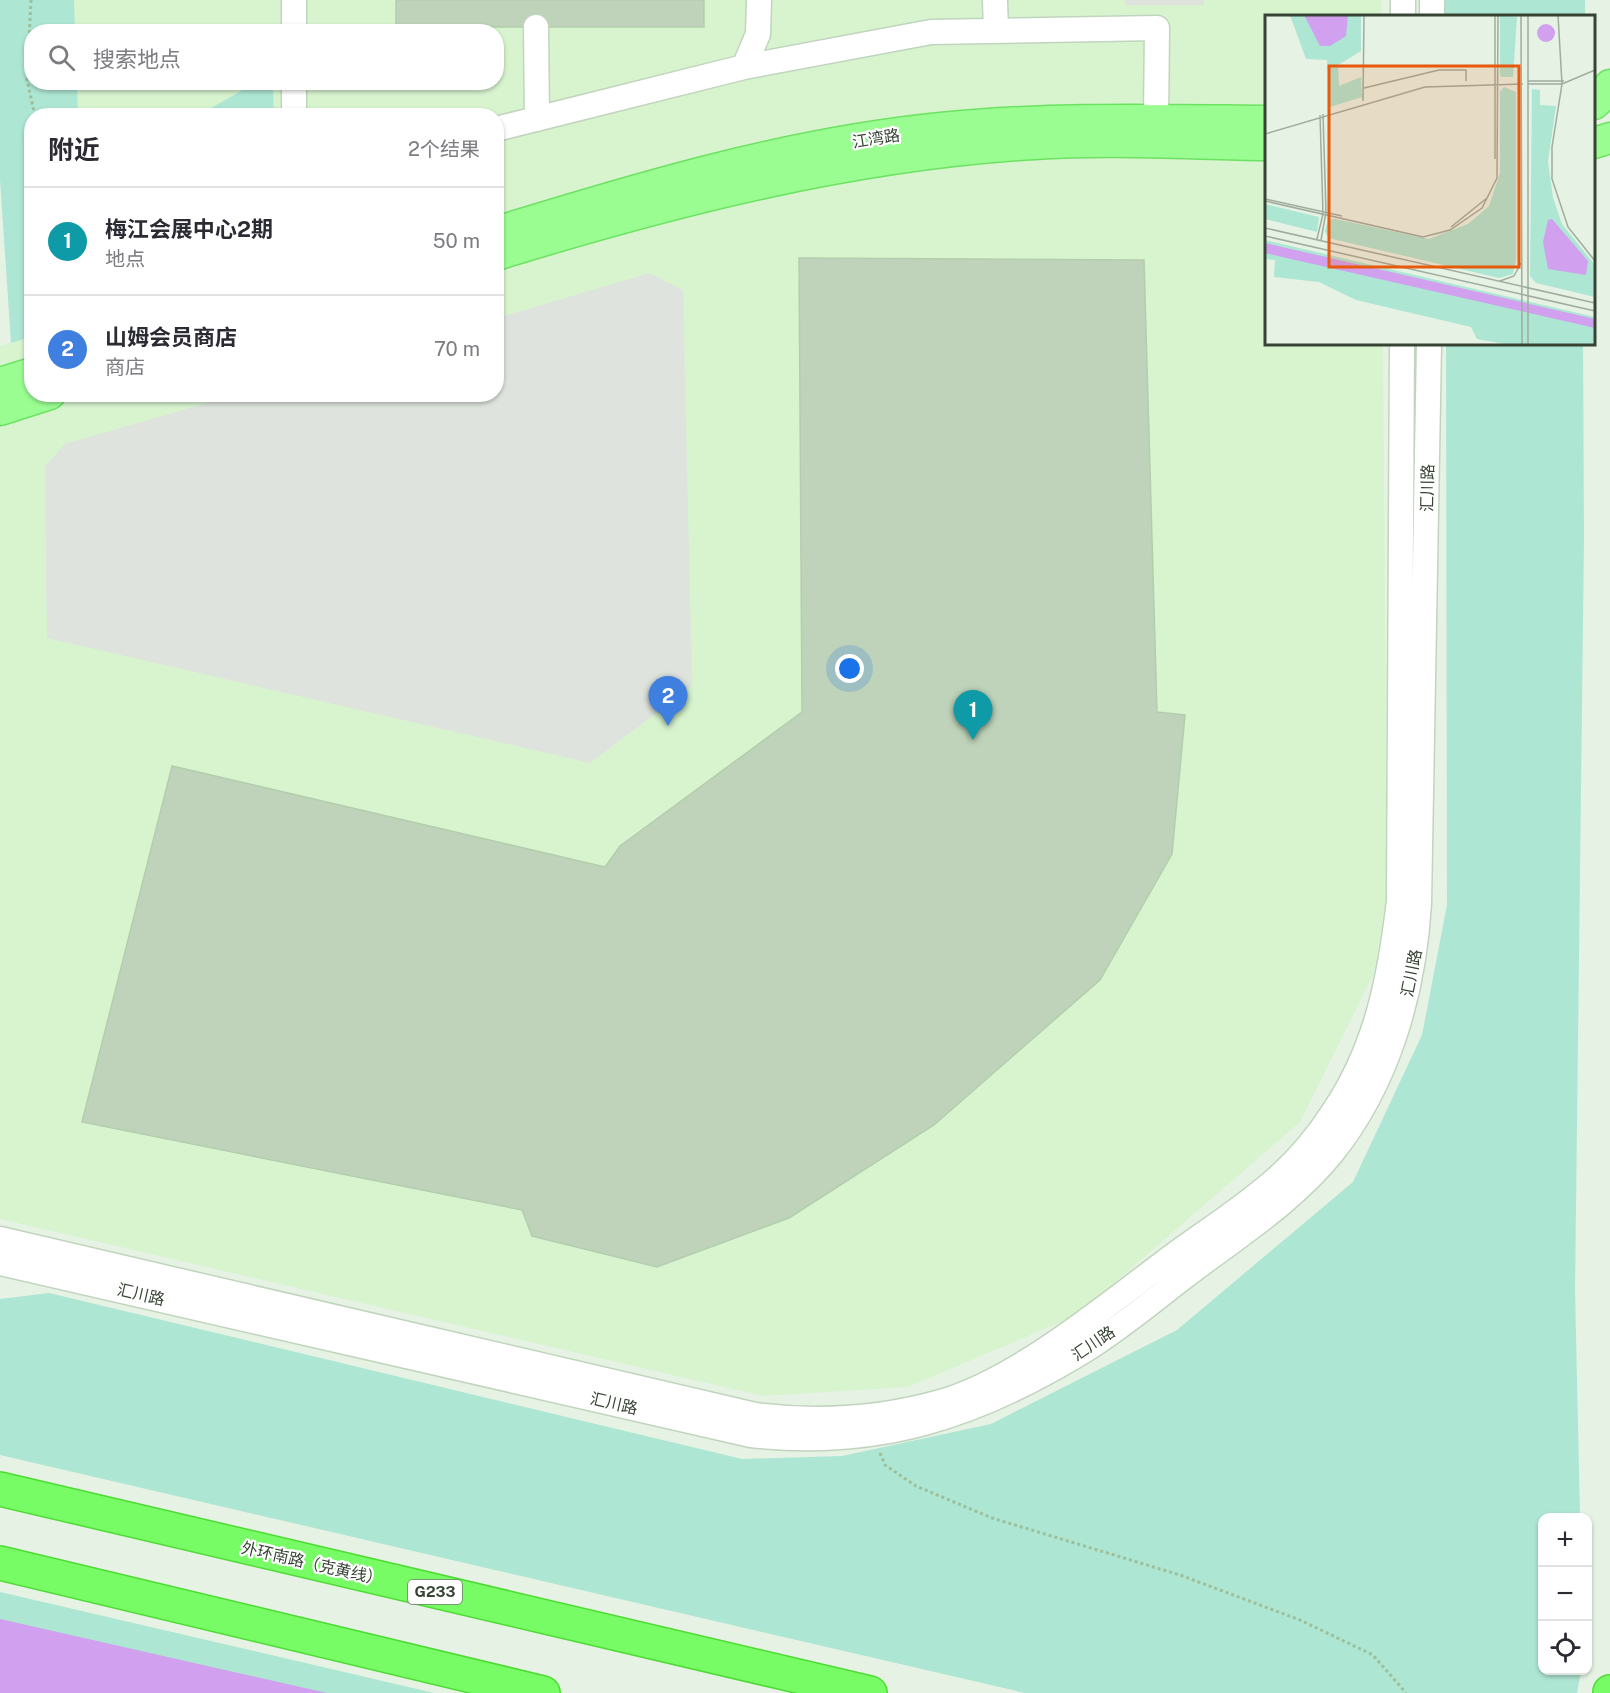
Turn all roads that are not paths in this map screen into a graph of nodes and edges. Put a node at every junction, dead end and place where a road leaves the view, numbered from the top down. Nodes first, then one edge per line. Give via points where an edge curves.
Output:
1 (294, 0) edge
2 (759, 0) edge
3 (995, 0) edge
4 (294, 24) edge
5 (536, 27) dead end
6 (996, 31) junction
7 (744, 67) junction
8 (1610, 85) edge
9 (294, 90) edge
10 (1595, 102) edge
11 (294, 108) edge
12 (537, 119) junction
13 (1156, 120) junction
14 (1265, 121) edge
15 (504, 127) edge
16 (1610, 138) edge
17 (1595, 142) edge
18 (1265, 145) edge
19 (504, 230) edge
20 (504, 253) edge
21 (1402, 345) edge
22 (1429, 345) edge
23 (24, 376) edge
24 (0, 383) edge
25 (25, 402) edge
26 (0, 410) edge
27 (0, 1239) edge
28 (0, 1263) edge
29 (0, 1489) edge
30 (0, 1563) edge
31 (543, 1693) edge
32 (870, 1693) edge

1 - 4 street
2 - 7 street via 758,34
3 - 6 street
5 - 12 street
6 - 7 street via 931,32
6 - 13 street via 1157,28
7 - 12 street
8 - 10 main road
9 - 11 street
12 - 15 street
13 - 14 main road, 江湾路
13 - 19 main road, 江湾路 via 939,128 815,147 644,186
16 - 17 main road
18 - 20 main road, 江湾路 via 1035,144 914,156 699,196
21 - 27 street, 汇川路 via 1399,901 1388,983 1378,1022 1367,1052 1334,1112 1276,1180 1044,1349 983,1384 945,1400 886,1414 799,1420 755,1415
22 - 28 street, 汇川路 via 1417,942 1409,992 1391,1046 1332,1152 1291,1197 1084,1352 969,1410 911,1429 793,1440 751,1435
23 - 24 main road
25 - 26 main road
29 - 32 highway, 外环南路（克黄线） / G233
30 - 31 highway

